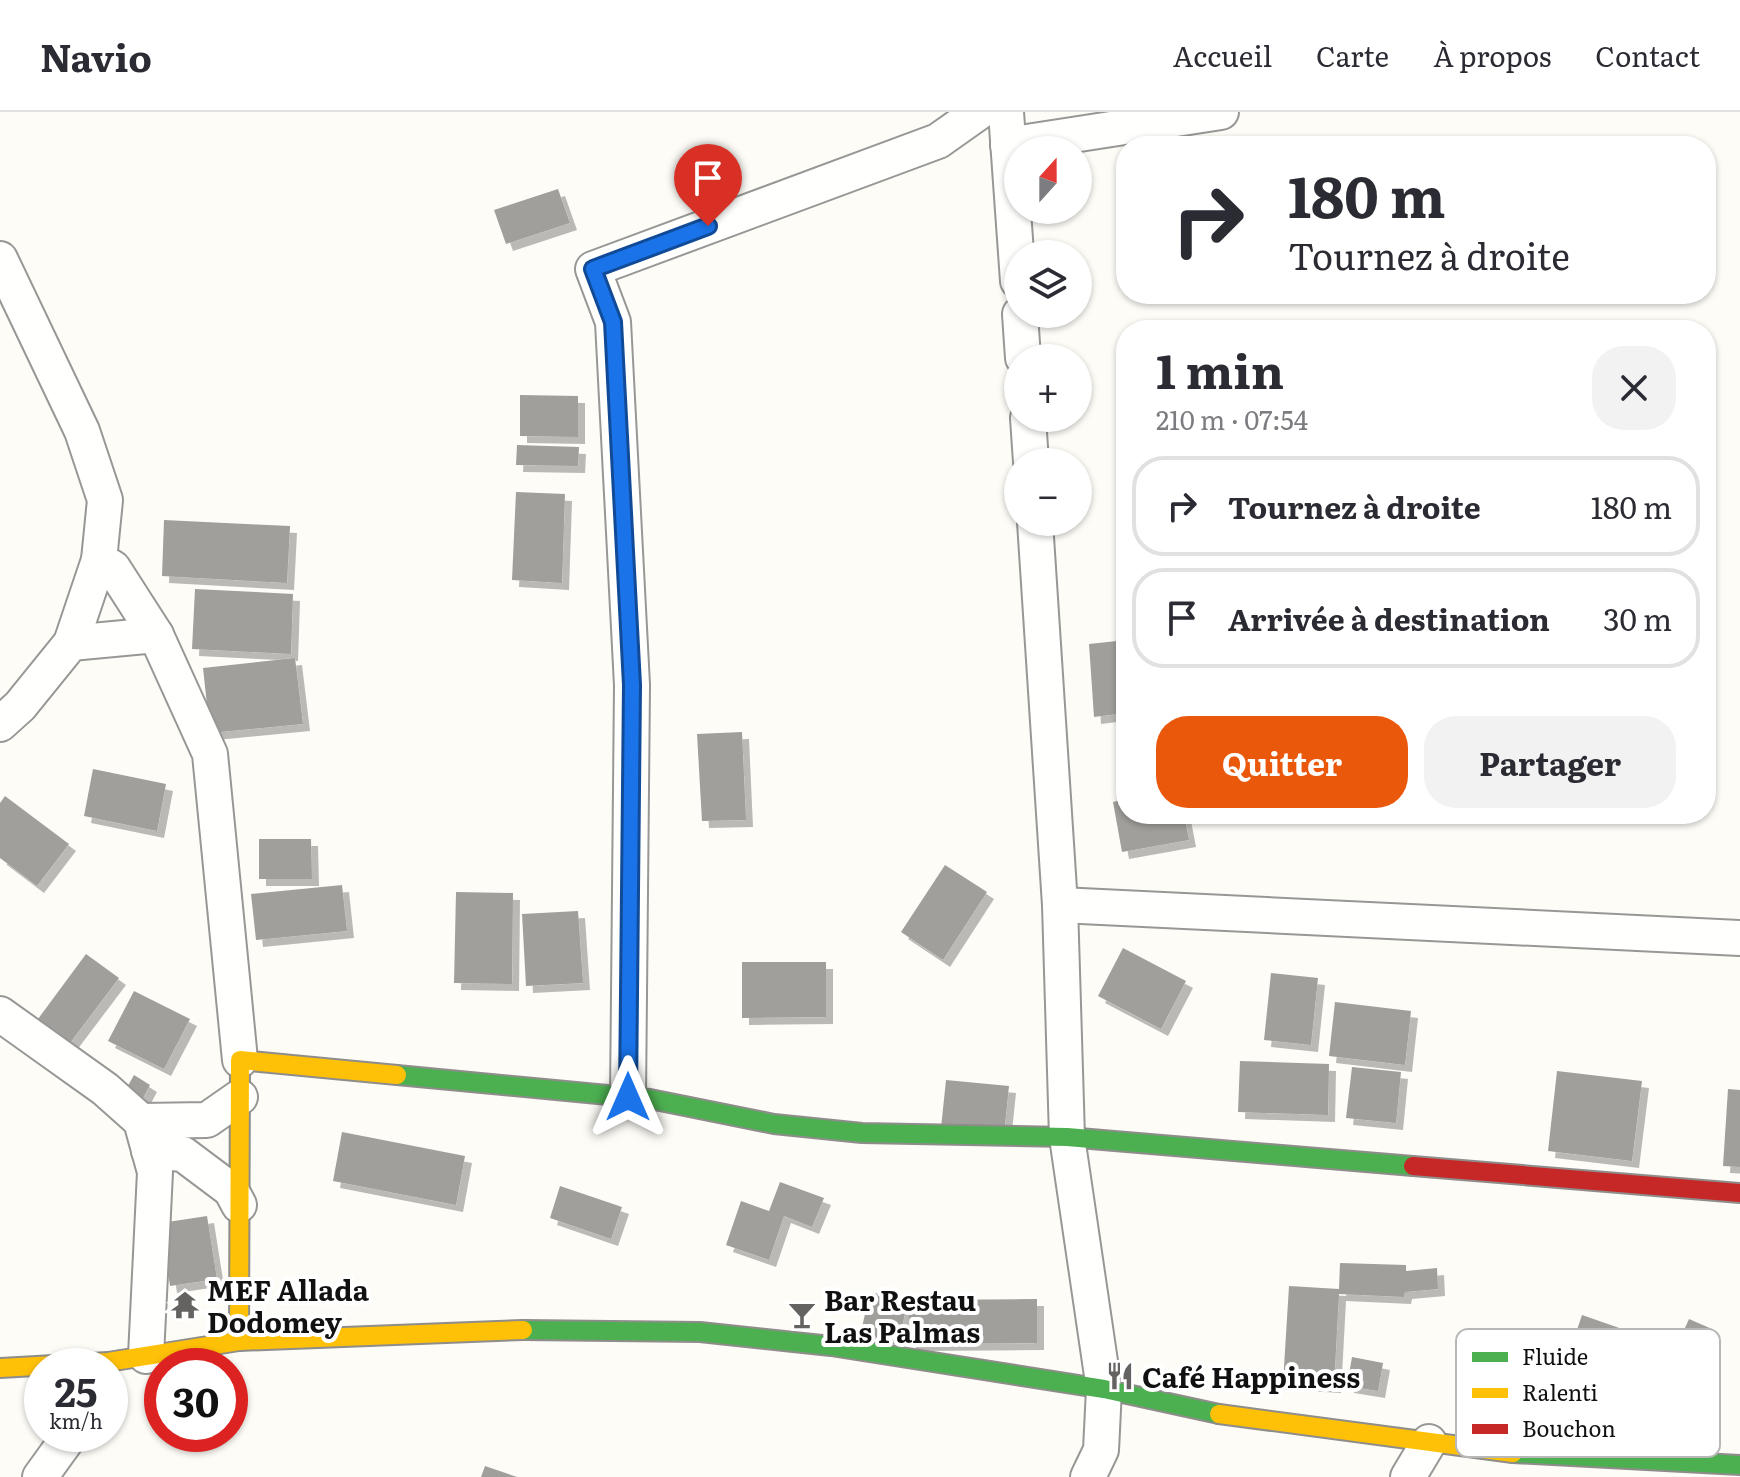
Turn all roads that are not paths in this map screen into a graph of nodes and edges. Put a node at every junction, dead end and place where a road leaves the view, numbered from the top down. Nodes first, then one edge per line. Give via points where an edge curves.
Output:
1 (979, 112) edge
2 (1221, 112) edge
3 (1007, 128) edge
4 (1015, 240) edge
5 (0, 259) edge
6 (1036, 536) edge
7 (99, 560) junction
8 (156, 635) junction
9 (71, 643) junction
10 (0, 724) edge
11 (1060, 905) junction
12 (1740, 938) edge
13 (0, 1014) edge
14 (240, 1060) junction
15 (240, 1097) junction
16 (628, 1097) junction
17 (145, 1136) junction
18 (1067, 1137) junction
19 (1740, 1193) edge
20 (239, 1205) junction
21 (239, 1341) junction
22 (146, 1348) edge
23 (196, 1348) edge
24 (24, 1367) edge
25 (0, 1368) edge
26 (1104, 1389) junction
27 (1429, 1442) junction
28 (1456, 1447) edge
29 (58, 1452) edge
30 (1506, 1457) edge
31 (1740, 1465) edge
32 (1552, 1466) edge
33 (40, 1477) edge
34 (1088, 1477) edge
35 (1408, 1477) edge

1 - 16 street via 938,141 593,269 613,322 632,685
2 - 3 street
3 - 4 street
5 - 7 street via 82,431 105,500
6 - 11 street
7 - 8 street via 113,568
7 - 9 street
8 - 9 street
8 - 14 street via 210,754
9 - 10 street
11 - 12 street
11 - 18 street
13 - 17 street via 105,1089
14 - 15 street
14 - 16 street
15 - 17 street via 207,1120
15 - 20 street
16 - 18 street via 774,1124 862,1133
17 - 20 street via 183,1154 231,1190
17 - 22 street via 155,1172
18 - 19 street
18 - 26 street
20 - 21 street
21 - 23 street
21 - 26 street via 492,1330 700,1332 831,1346
24 - 25 street
26 - 27 street via 1214,1413
26 - 34 street via 1101,1450
27 - 28 street
27 - 35 street
29 - 33 street
30 - 32 street
31 - 32 street

